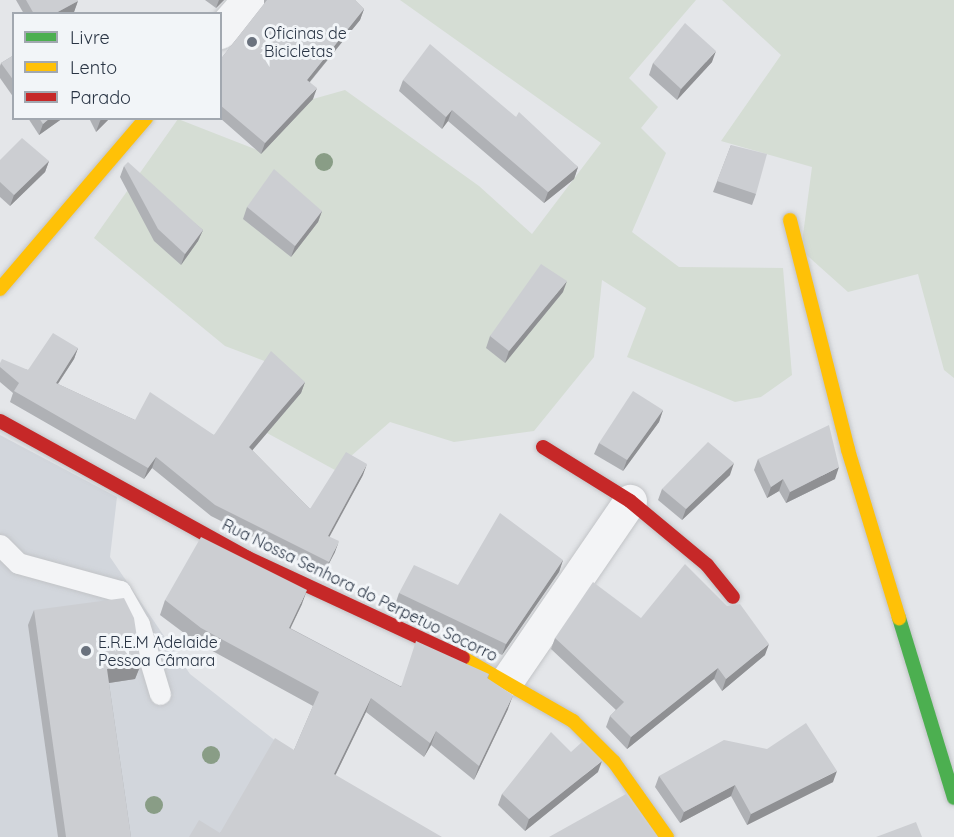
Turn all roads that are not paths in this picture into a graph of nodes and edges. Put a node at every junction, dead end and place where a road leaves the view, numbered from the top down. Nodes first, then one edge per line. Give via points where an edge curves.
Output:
1 (248, 0) edge
2 (222, 30) edge
3 (145, 120) edge
4 (789, 220) dead end
5 (0, 289) edge
6 (0, 422) edge
7 (543, 447) dead end
8 (630, 501) junction
9 (0, 545) edge
10 (733, 597) dead end
11 (508, 679) junction
12 (160, 694) dead end
13 (954, 798) edge
14 (667, 837) edge

1 - 2 street
3 - 5 street
4 - 13 street via 848,450
6 - 11 street, Rua Nossa Senhora do Perpetuo Socorro via 248,558
7 - 8 street
8 - 10 street via 700,558
8 - 11 street
9 - 12 lane via 18,563 120,591 139,624
11 - 14 street, Rua Nossa Senhora do Perpetuo Socorro via 581,729 614,762

